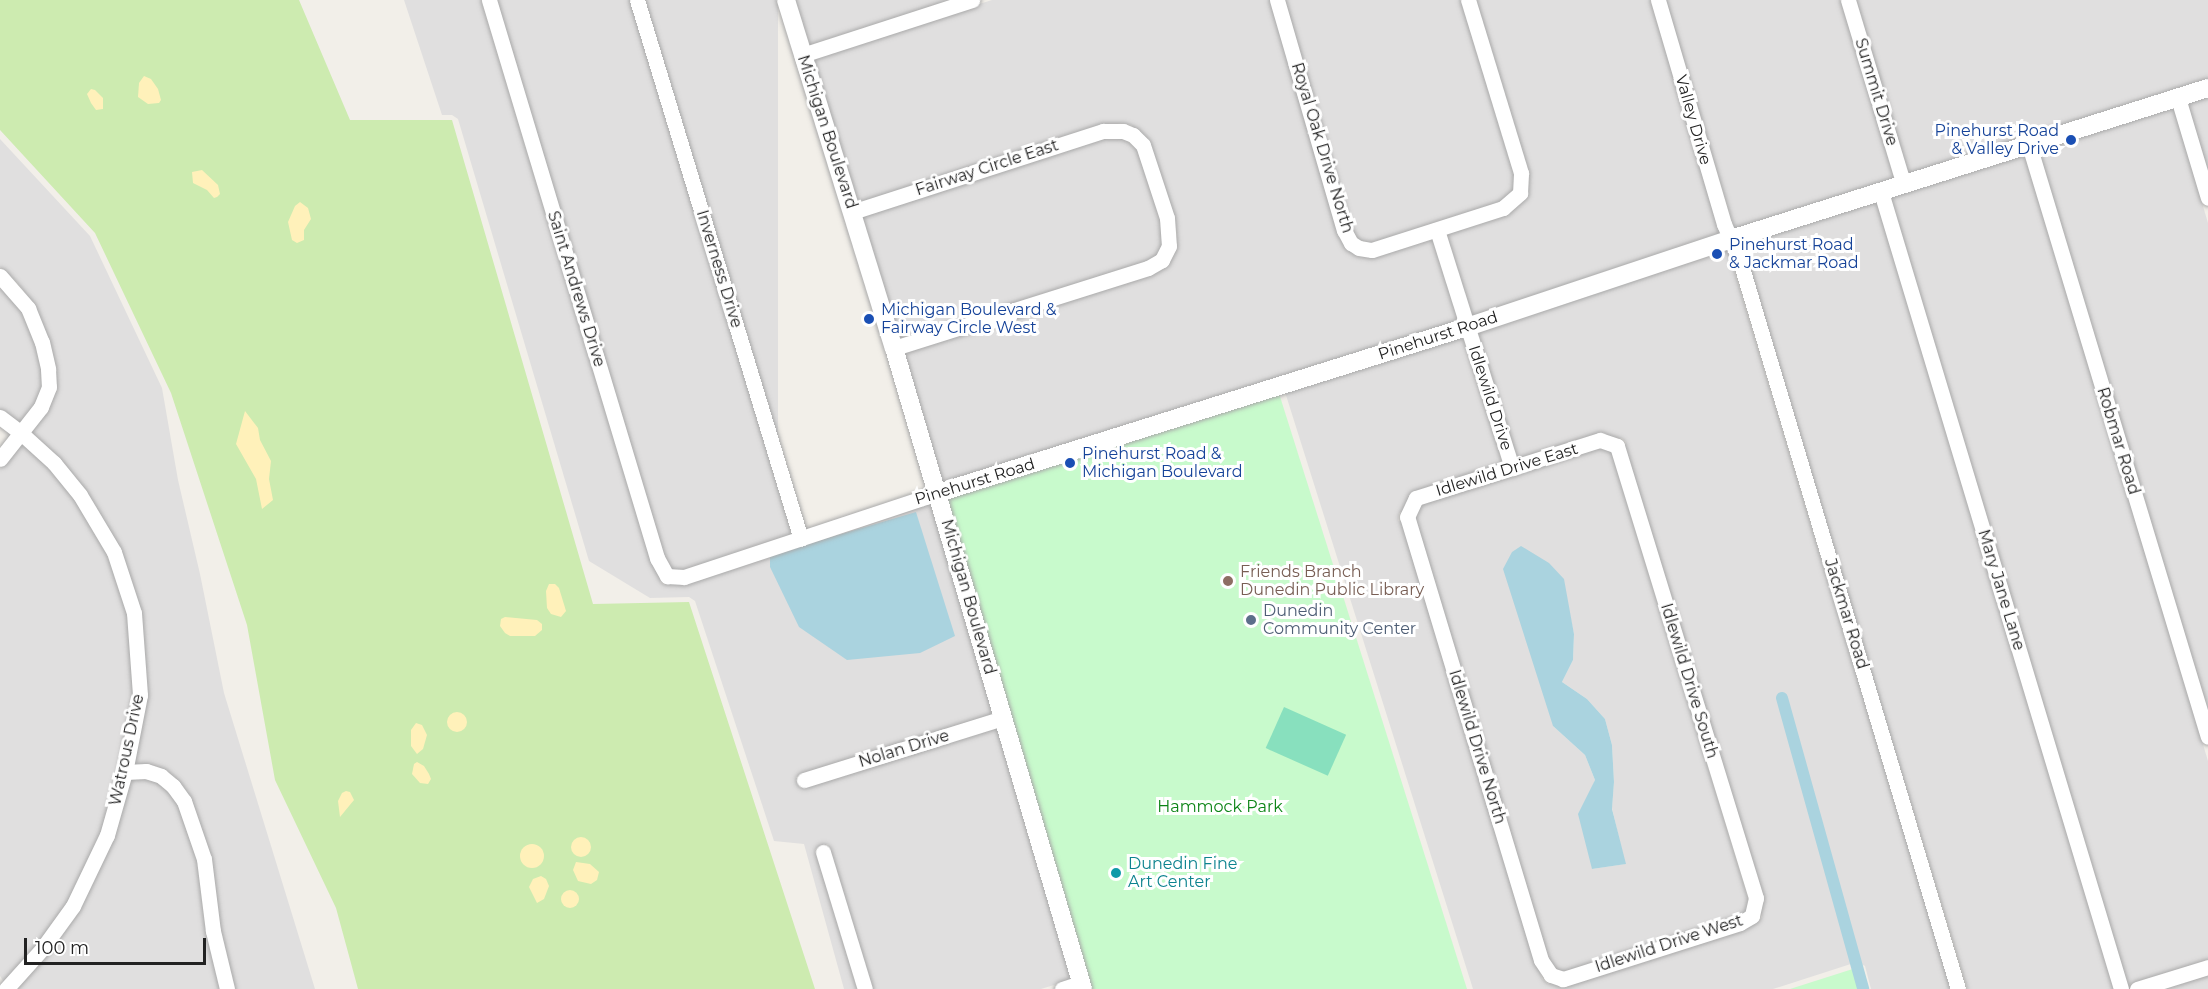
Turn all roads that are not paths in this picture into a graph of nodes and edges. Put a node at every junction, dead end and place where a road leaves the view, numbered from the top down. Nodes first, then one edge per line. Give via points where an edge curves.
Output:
1 (489, 0) edge
2 (637, 0) edge
3 (786, 0) edge
4 (972, 0) edge
5 (1277, 0) edge
6 (1468, 0) edge
7 (1658, 0) edge
8 (1848, 0) edge
9 (802, 55) junction
10 (2208, 88) edge
11 (2178, 98) junction
12 (2029, 145) junction
13 (1904, 185) junction
14 (1881, 192) junction
15 (2208, 198) edge
16 (852, 212) junction
17 (1437, 230) junction
18 (1731, 239) junction
19 (0, 276) edge
20 (1467, 327) junction
21 (894, 348) junction
22 (0, 417) edge
23 (21, 433) junction
24 (1617, 446) joint
25 (0, 459) edge
26 (1512, 468) junction
27 (938, 493) junction
28 (1407, 518) joint
29 (801, 539) junction
30 (667, 576) joint
31 (1003, 718) junction
32 (2208, 737) edge
33 (125, 772) junction
34 (804, 780) dead end
35 (823, 852) dead end
36 (1752, 916) joint
37 (2208, 967) edge
38 (1551, 975) joint
39 (1082, 986) edge
40 (6, 989) edge
41 (227, 989) edge
42 (865, 989) edge
43 (1062, 989) edge
44 (1958, 989) edge
45 (2121, 989) edge
46 (2137, 989) edge

1 - 30 street, Saint Andrews Drive via 657,558
2 - 29 street, Inverness Drive
3 - 9 street, Michigan Boulevard
4 - 9 street
5 - 17 street, Royal Oak Drive North via 1344,230 1352,243 1372,250
6 - 17 street via 1522,183 1520,193 1503,208
7 - 18 street, Valley Drive
8 - 13 street, Summit Drive
9 - 16 street, Michigan Boulevard
10 - 11 street, Pinehurst Road
11 - 12 street, Pinehurst Road
11 - 15 street
12 - 13 street, Pinehurst Road
12 - 32 street, Robmar Road
13 - 14 street, Pinehurst Road
14 - 18 street, Pinehurst Road
14 - 45 street, Mary Jane Lane
16 - 21 street, Michigan Boulevard
16 - 21 street, Fairway Circle East via 1103,131 1123,131 1143,145 1167,218 1169,246 1162,260 1148,268
17 - 20 street, Idlewild Drive
18 - 20 street, Pinehurst Road
18 - 44 street, Jackmar Road
19 - 23 street via 28,308 48,369 49,387 41,407
20 - 26 street, Idlewild Drive
20 - 27 street, Pinehurst Road
21 - 27 street, Michigan Boulevard
22 - 23 street, Watrous Drive
23 - 25 street
23 - 33 street, Watrous Drive via 54,463 89,509 114,552 134,613 140,695
24 - 26 street, Idlewild Drive East via 1600,440
24 - 36 street, Idlewild Drive South via 1755,898
26 - 28 street, Idlewild Drive East via 1416,498
27 - 29 street, Pinehurst Road
27 - 31 street, Michigan Boulevard
28 - 38 street, Idlewild Drive North via 1541,960
29 - 30 street, Pinehurst Road via 684,577
31 - 34 street, Nolan Drive
31 - 39 street, Michigan Boulevard
33 - 40 street, Watrous Drive via 107,835 73,906
33 - 41 street via 146,771 161,776 184,801 204,859 213,932
35 - 42 street
36 - 38 street, Idlewild Drive West via 1563,979
37 - 46 street
39 - 43 street

